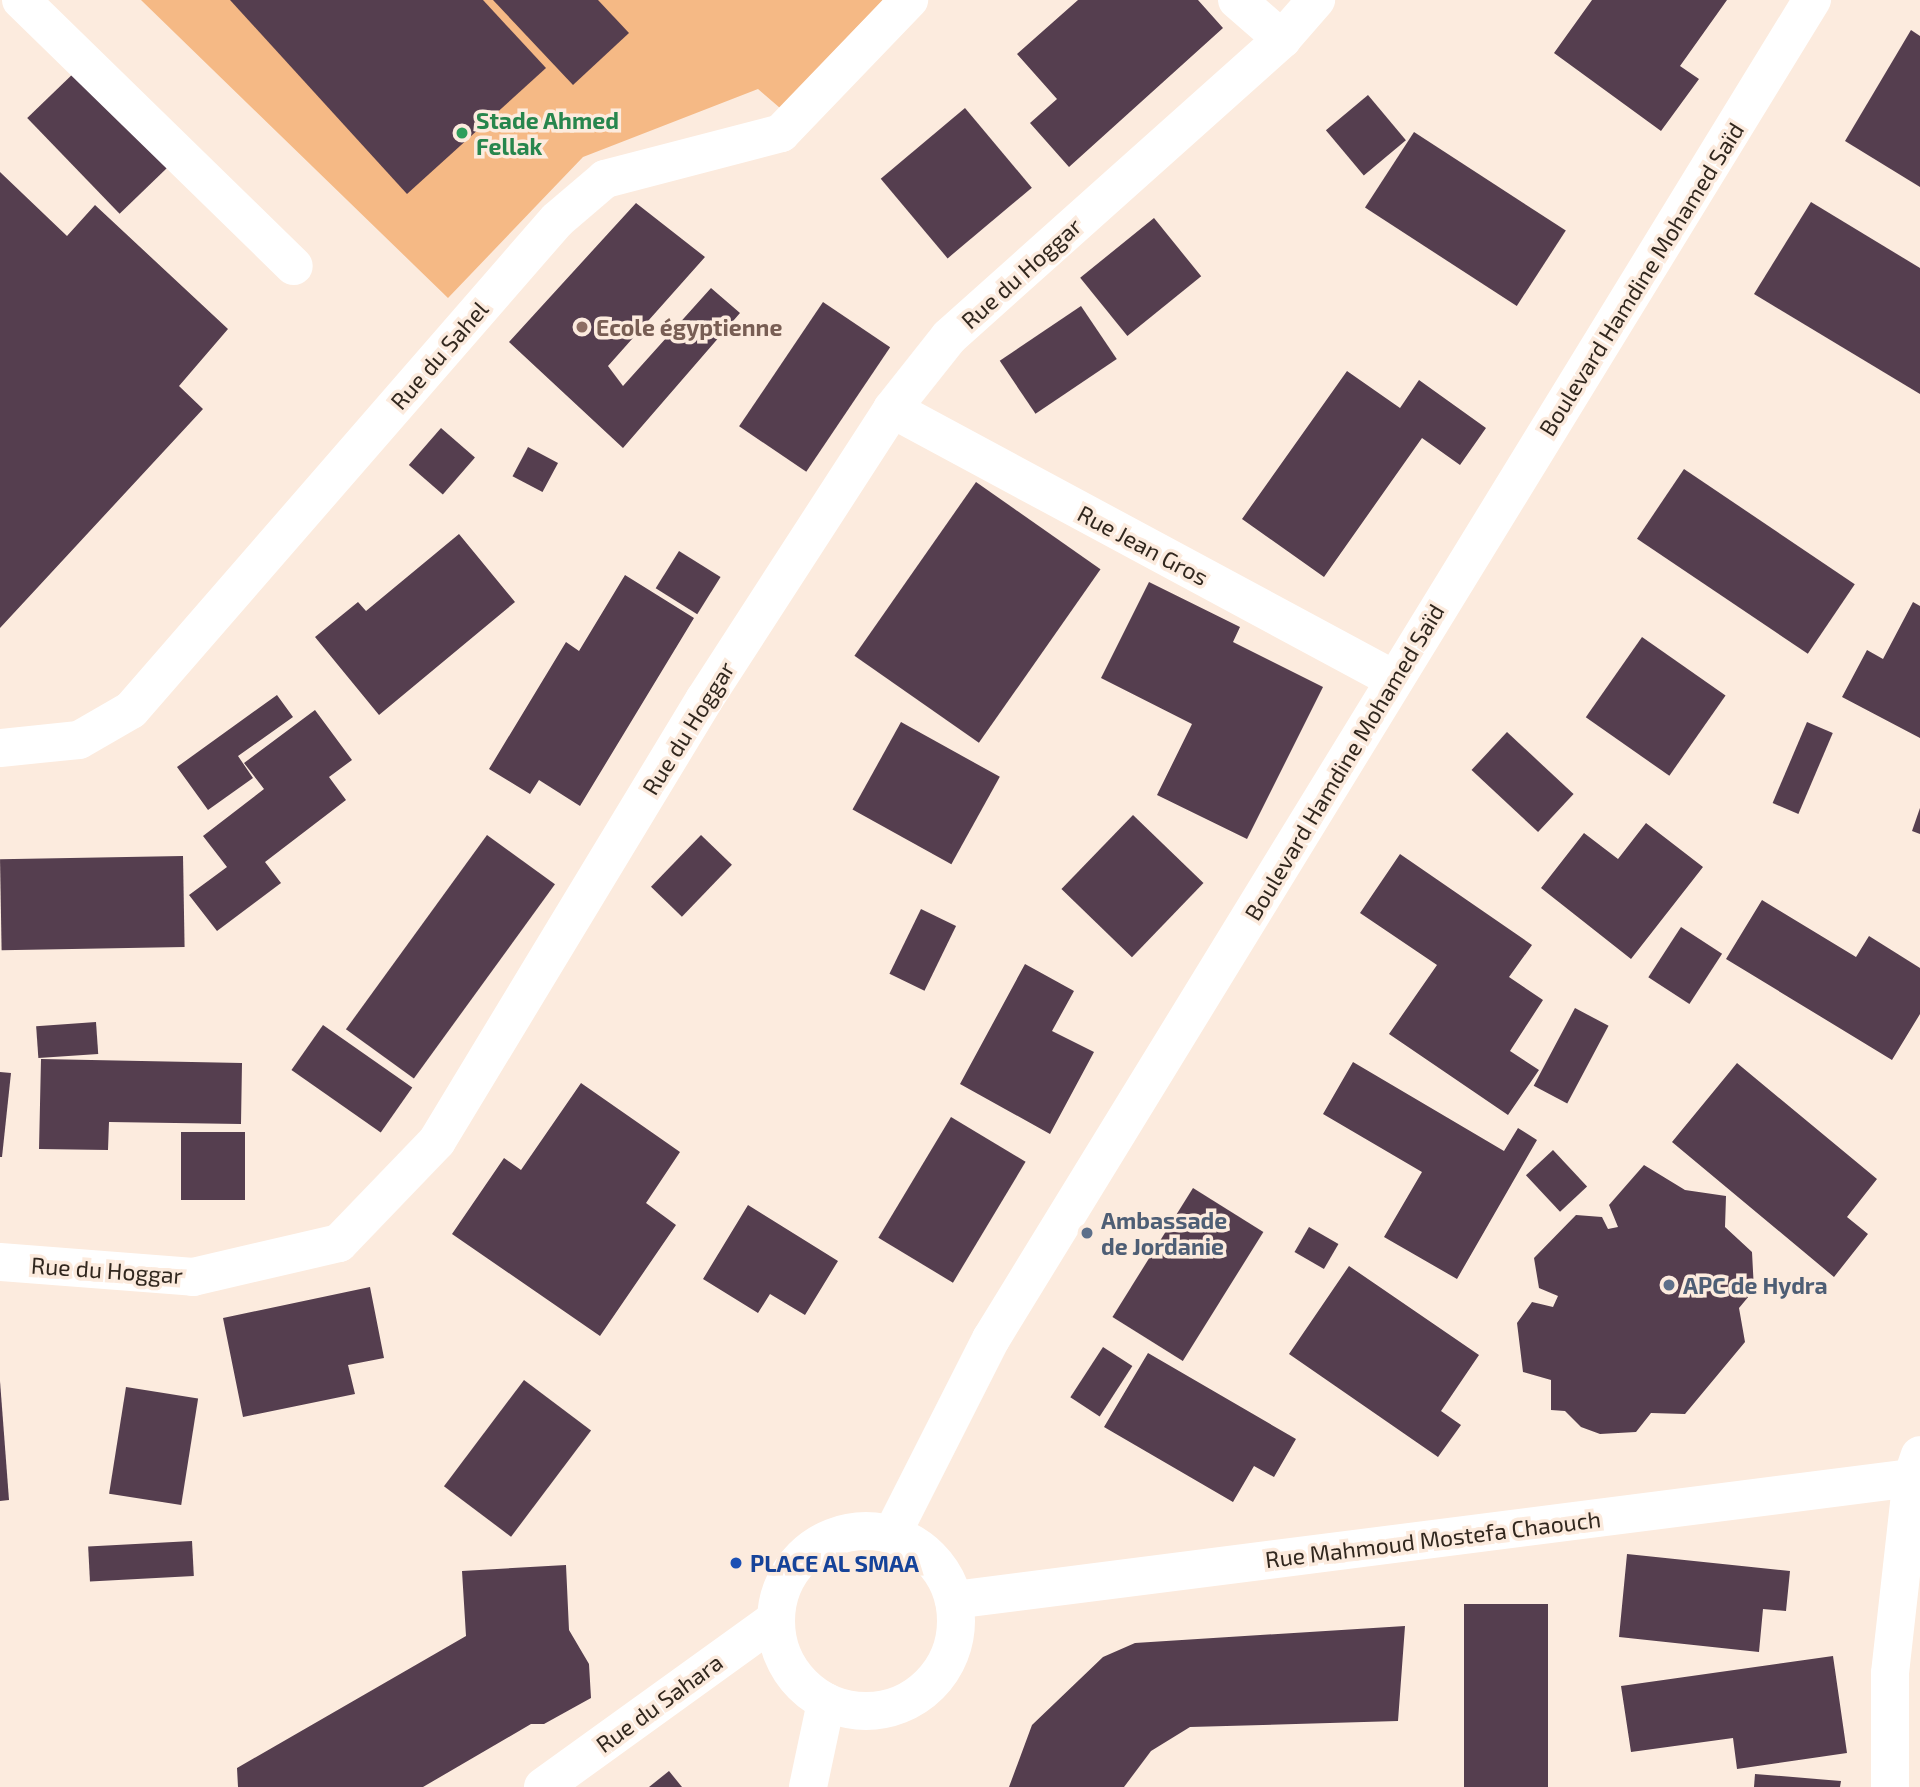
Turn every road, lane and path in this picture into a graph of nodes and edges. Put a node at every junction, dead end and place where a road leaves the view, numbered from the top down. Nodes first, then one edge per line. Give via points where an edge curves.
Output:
1 (21, 0) edge
2 (909, 0) edge
3 (1237, 0) edge
4 (1316, 0) edge
5 (1812, 0) edge
6 (1282, 39) junction
7 (294, 266) dead end
8 (892, 409) junction
9 (1395, 680) junction
10 (0, 748) edge
11 (0, 1262) edge
12 (1917, 1468) edge
13 (892, 1534) junction
14 (954, 1600) junction
15 (776, 1619) junction
16 (826, 1702) junction
17 (543, 1787) edge
18 (808, 1787) edge
19 (1890, 1787) edge

1 - 7 street
2 - 10 street, Rue du Sahel via 781,133 606,178 557,220 131,710 79,740
3 - 6 street
4 - 6 street, Rue du Hoggar
5 - 9 street, Boulevard Hamdine Mohamed Saïd
6 - 8 street, Rue du Hoggar via 949,337
8 - 9 street, Rue Jean Gros
8 - 11 street, Rue du Hoggar via 704,700 437,1141 339,1243 193,1277
9 - 13 street, Boulevard Hamdine Mohamed Saïd via 991,1339
12 - 14 street, Rue Mahmoud Mostefa Chaouch
12 - 19 street via 1890,1673
13 - 14 street via 920,1548 942,1571
13 - 15 street via 863,1530 834,1536 808,1550 789,1573
14 - 16 street via 949,1657 934,1681 911,1700 883,1710 854,1710
15 - 16 street via 782,1652 800,1682
15 - 17 street, Rue du Sahara
16 - 18 street

